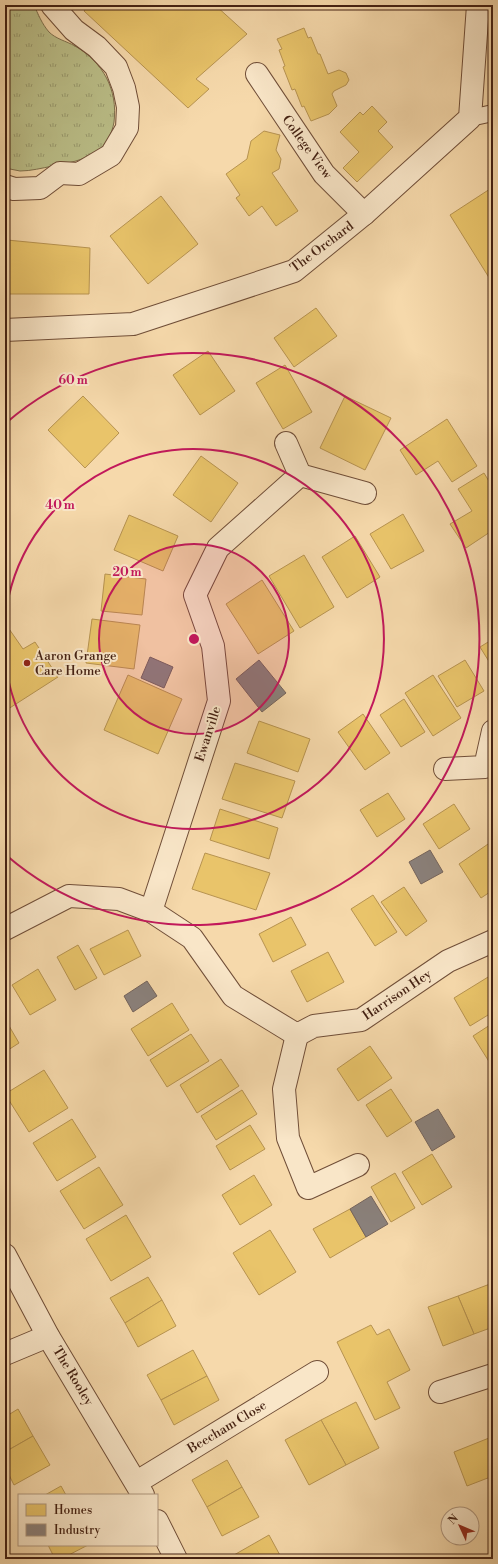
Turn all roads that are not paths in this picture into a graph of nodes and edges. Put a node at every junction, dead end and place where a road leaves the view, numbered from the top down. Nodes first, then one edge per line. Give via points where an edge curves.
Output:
1 (52, 5) edge
2 (478, 5) edge
3 (257, 74) dead end
4 (493, 113) edge
5 (470, 118) junction
6 (5, 186) edge
7 (364, 214) junction
8 (5, 330) edge
9 (286, 443) dead end
10 (300, 476) junction
11 (365, 493) dead end
12 (493, 731) edge
13 (445, 769) dead end
14 (489, 773) edge
15 (151, 911) junction
16 (5, 929) edge
17 (493, 941) edge
18 (296, 1035) junction
19 (358, 1165) dead end
20 (5, 1255) edge
21 (48, 1336) junction
22 (5, 1354) edge
23 (317, 1372) dead end
24 (493, 1375) edge
25 (440, 1392) dead end
26 (140, 1488) edge
27 (158, 1523) edge
28 (176, 1559) edge

1 - 6 street via 74,30 97,47 116,67 127,101 128,128 111,155 78,174 60,173 40,188 14,189
2 - 5 street
3 - 7 street, College View via 324,174
4 - 5 lane
5 - 7 street, The Orchard
7 - 8 street, The Orchard via 294,271 133,324
9 - 10 street
10 - 11 street
10 - 15 street, Ewanville via 218,548 195,595 213,646 219,702
12 - 14 street
13 - 14 street
15 - 16 street via 119,899 69,896
15 - 18 street via 192,938 233,996
17 - 18 street, Harrison Hey via 448,961 361,1020 314,1026
18 - 19 street via 284,1089 288,1138 308,1188
20 - 21 street, The Rooley
21 - 22 street
21 - 26 street, The Rooley
23 - 26 street, Beecham Close
24 - 25 street
27 - 28 street

